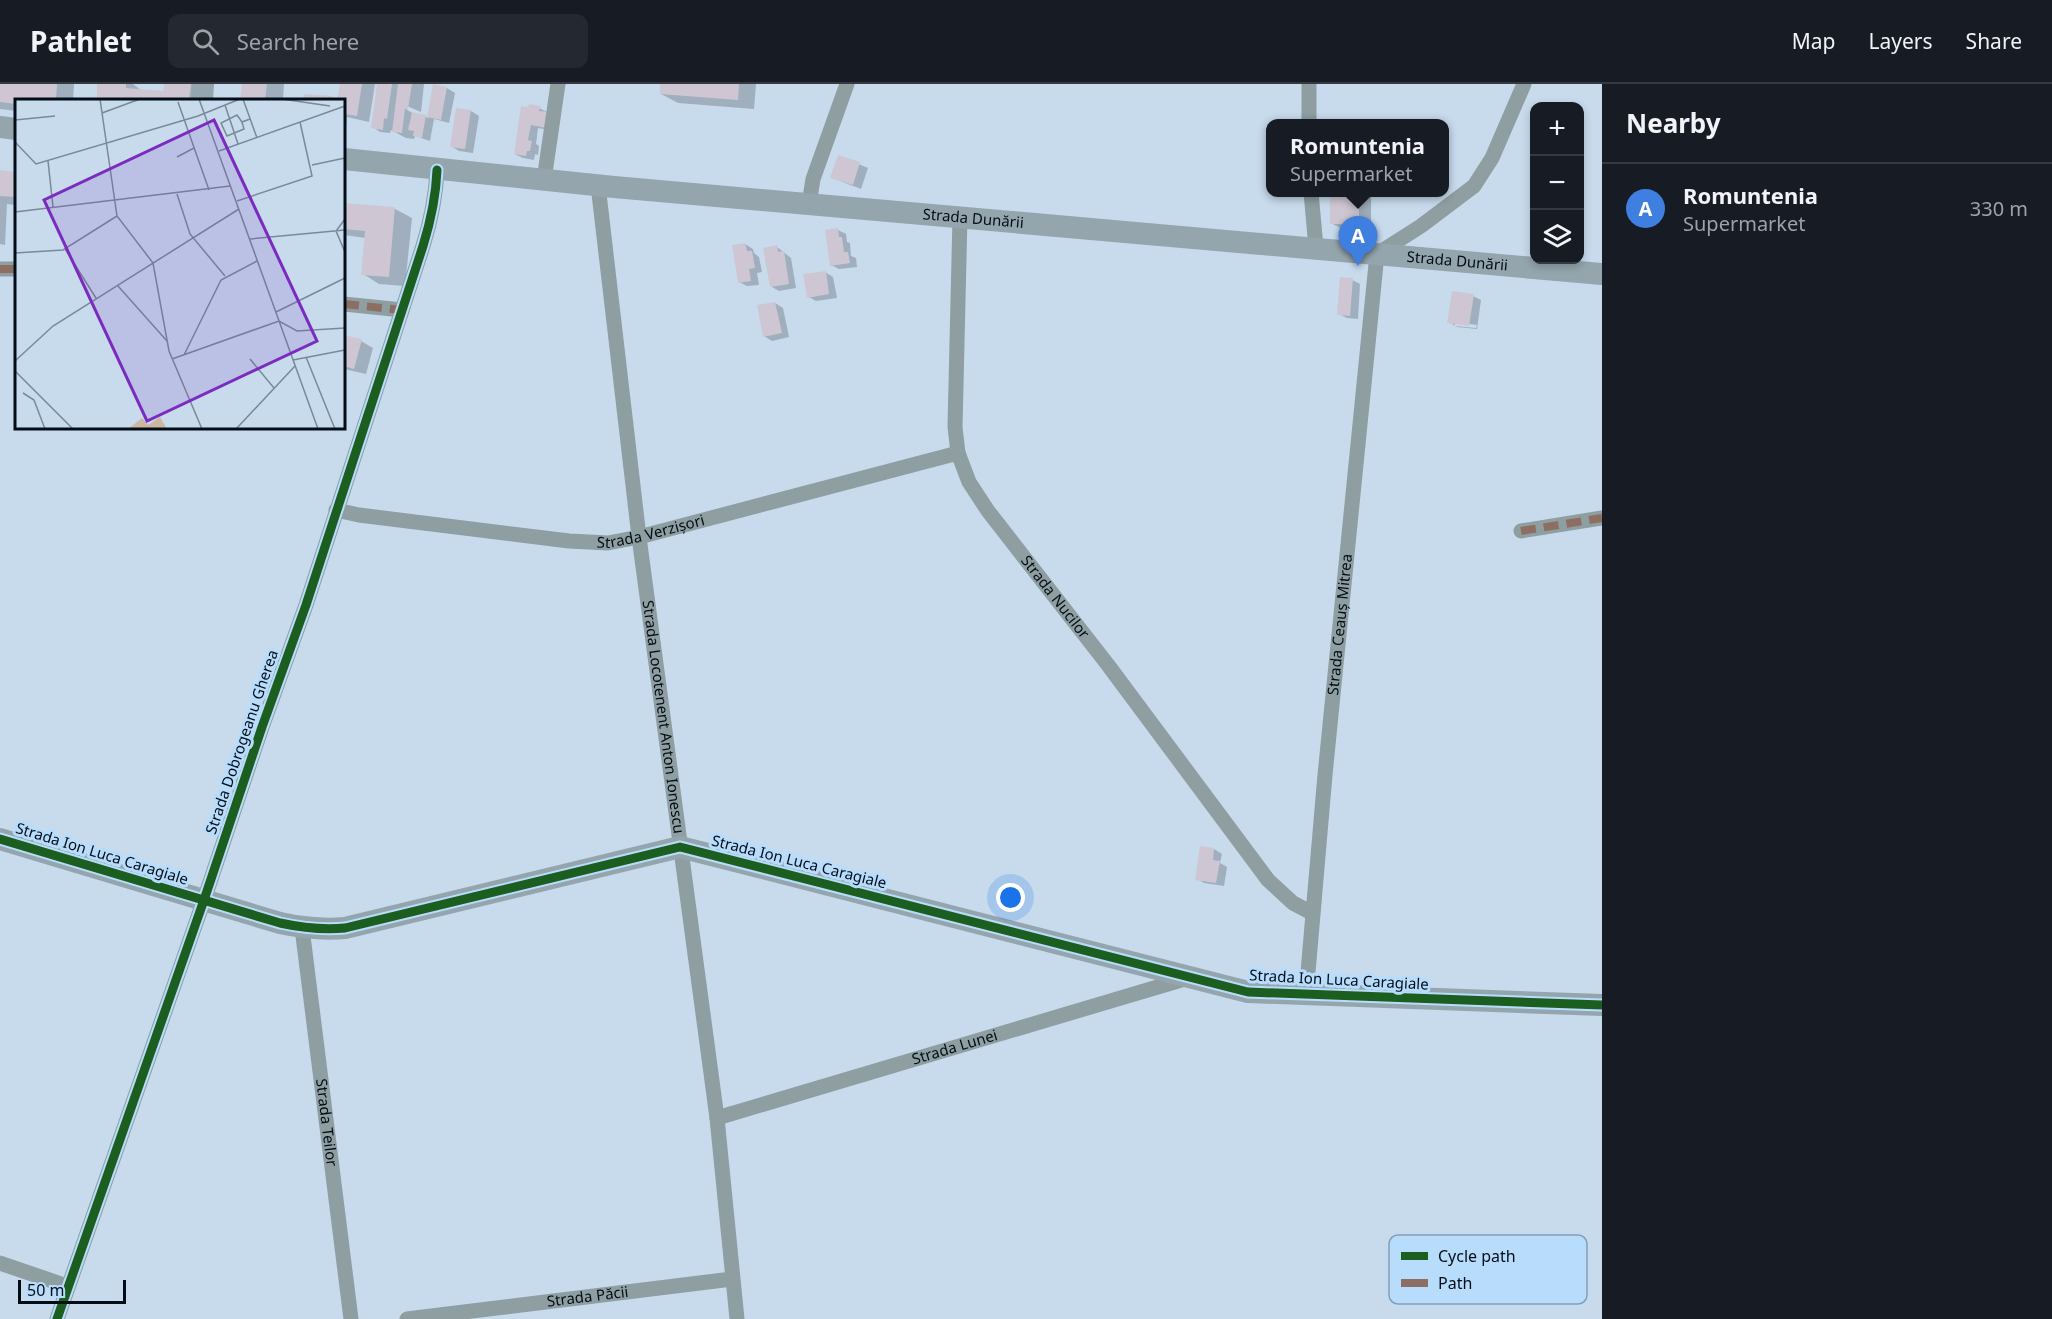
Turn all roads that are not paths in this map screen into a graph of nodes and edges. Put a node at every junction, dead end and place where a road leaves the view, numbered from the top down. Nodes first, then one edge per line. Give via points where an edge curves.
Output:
1 (203, 84) edge
2 (558, 84) edge
3 (847, 84) edge
4 (1309, 84) edge
5 (1524, 84) edge
6 (202, 99) edge
7 (1310, 119) edge
8 (0, 128) edge
9 (15, 129) edge
10 (345, 159) edge
11 (437, 170) junction
12 (544, 180) junction
13 (598, 185) junction
14 (1311, 197) edge
15 (809, 204) junction
16 (960, 217) junction
17 (1316, 248) junction
18 (1377, 254) junction
19 (0, 268) edge
20 (15, 269) edge
21 (1602, 274) edge
22 (345, 304) edge
23 (402, 310) junction
24 (958, 453) junction
25 (336, 510) junction
26 (1602, 518) edge
27 (1521, 531) dead end
28 (639, 537) junction
29 (0, 839) edge
30 (680, 847) junction
31 (204, 900) junction
32 (1312, 913) junction
33 (302, 928) junction
34 (1191, 978) junction
35 (1306, 995) junction
36 (1602, 1005) edge
37 (717, 1118) junction
38 (0, 1263) edge
39 (732, 1280) junction
40 (67, 1286) junction
41 (57, 1319) edge
42 (351, 1319) edge
43 (407, 1319) edge
44 (737, 1319) edge

1 - 6 street
2 - 12 street
3 - 15 street via 813,179
4 - 7 street
5 - 18 street via 1492,158 1474,186
8 - 9 street
10 - 11 street, Strada Dunării
11 - 12 street, Strada Dunării
11 - 23 street, Strada Dobrogeanu Gherea via 432,216
12 - 13 street, Strada Dunării
13 - 15 street, Strada Dunării
13 - 28 street, Strada Locotenent Anton Ionescu
14 - 17 street
15 - 16 street, Strada Dunării
16 - 17 street, Strada Dunării
16 - 24 street, Strada Nucilor via 955,426
17 - 18 street, Strada Dunării
18 - 21 street, Strada Dunării
18 - 32 street, Strada Ceauș Mitrea
19 - 20 street
22 - 23 street
23 - 25 street, Strada Dobrogeanu Gherea
24 - 28 street, Strada Verzișori
24 - 32 street, Strada Nucilor via 969,482 988,511 1268,880 1293,903
25 - 28 street, Strada Verzișori via 569,541 608,543
25 - 31 street, Strada Dobrogeanu Gherea
26 - 27 street
28 - 30 street, Strada Locotenent Anton Ionescu
29 - 31 street, Strada Ion Luca Caragiale
30 - 33 street, Strada Ion Luca Caragiale via 345,928
30 - 34 street, Strada Ion Luca Caragiale
30 - 37 street, Strada Locotenent Anton Ionescu
31 - 33 street, Strada Ion Luca Caragiale
31 - 40 street, Strada Dobrogeanu Gherea
32 - 35 street, Strada Ceauș Mitrea
33 - 42 street, Strada Teilor
34 - 35 street, Strada Ion Luca Caragiale via 1248,992
34 - 37 street, Strada Lunei
35 - 36 street, Strada Ion Luca Caragiale
37 - 39 street, Strada Locotenent Anton Ionescu
38 - 40 street
39 - 43 street, Strada Păcii
39 - 44 street, Strada Locotenent Anton Ionescu
40 - 41 street, Strada Dobrogeanu Gherea

